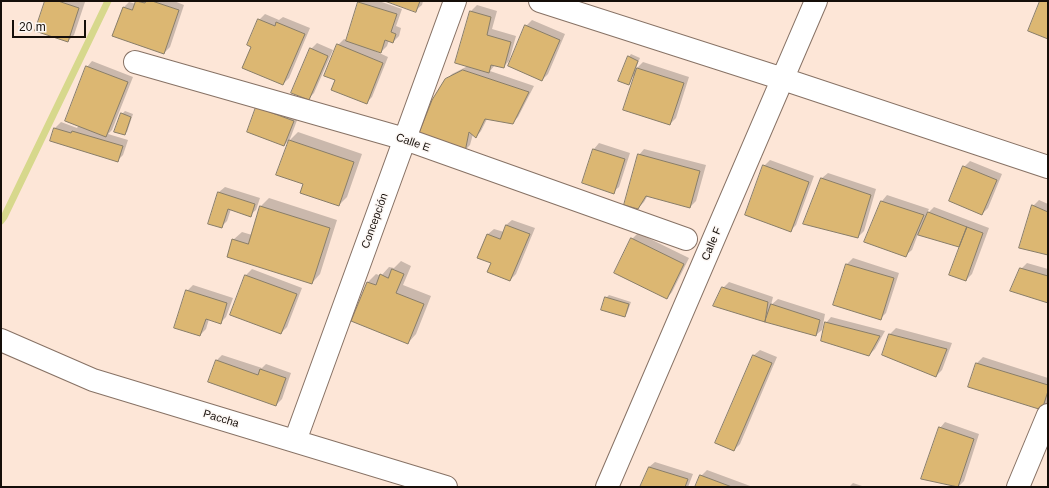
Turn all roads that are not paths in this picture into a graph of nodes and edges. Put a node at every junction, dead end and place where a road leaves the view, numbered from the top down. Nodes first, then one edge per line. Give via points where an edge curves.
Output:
1 (455, 1) edge
2 (540, 1) edge
3 (816, 1) edge
4 (136, 62) dead end
5 (783, 79) junction
6 (405, 139) junction
7 (1048, 167) edge
8 (686, 239) dead end
9 (1, 340) edge
10 (1048, 416) edge
11 (295, 441) junction
12 (446, 487) edge
13 (607, 487) edge
14 (1018, 487) edge

1 - 6 street, Concepción
2 - 5 street
3 - 5 street, Calle F
4 - 6 street, Calle E
5 - 7 street
5 - 13 street, Calle F
6 - 8 street, Calle E
6 - 11 street, Concepción
9 - 11 street, Paccha via 93,380
10 - 14 street
11 - 12 street, Paccha

